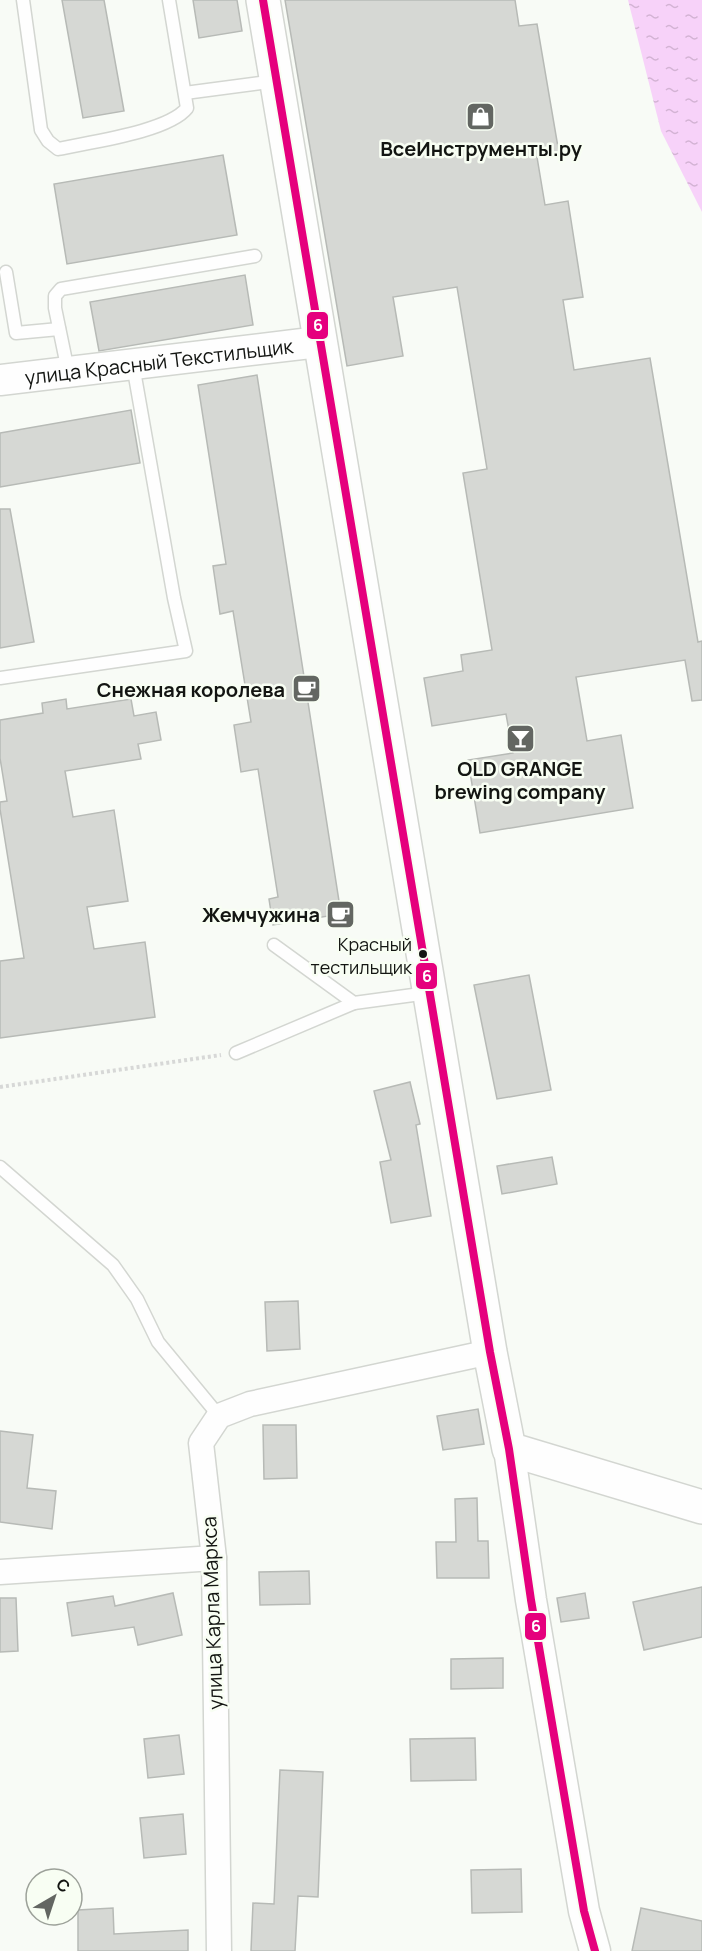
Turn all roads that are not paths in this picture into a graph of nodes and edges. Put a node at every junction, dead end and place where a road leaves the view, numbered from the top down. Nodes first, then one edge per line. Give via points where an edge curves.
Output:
1 (23, 0) edge
2 (169, 0) edge
3 (263, 0) edge
4 (276, 81) junction
5 (185, 93) junction
6 (255, 256) dead end
7 (6, 272) dead end
8 (59, 329) junction
9 (319, 342) junction
10 (133, 364) junction
11 (68, 372) junction
12 (0, 380) edge
13 (0, 678) edge
14 (274, 945) dead end
15 (429, 993) junction
16 (354, 1003) junction
17 (236, 1053) road end
18 (0, 1167) edge
19 (490, 1352) junction
20 (219, 1416) junction
21 (509, 1449) junction
22 (702, 1507) edge
23 (214, 1558) junction
24 (0, 1572) edge
25 (219, 1951) edge
26 (595, 1951) edge

1 - 5 lane via 41,130 58,149 165,124 187,108
2 - 5 lane
3 - 4 main road
4 - 5 lane
4 - 9 main road
6 - 8 lane via 61,289 55,296
7 - 8 lane via 16,333
8 - 11 lane
9 - 10 street, улица Красный Текстильщик
9 - 15 main road
10 - 11 street, улица Красный Текстильщик
10 - 13 lane via 186,651
11 - 12 street, улица Красный Текстильщик
14 - 16 lane
15 - 16 lane
15 - 19 main road
16 - 17 lane
18 - 20 lane via 113,1265 137,1299 158,1342
19 - 20 street via 250,1404
19 - 21 main road
20 - 23 street, улица Карла Маркса via 201,1443
21 - 22 main road
21 - 26 street via 584,1911
23 - 24 street
23 - 25 street, улица Карла Маркса

